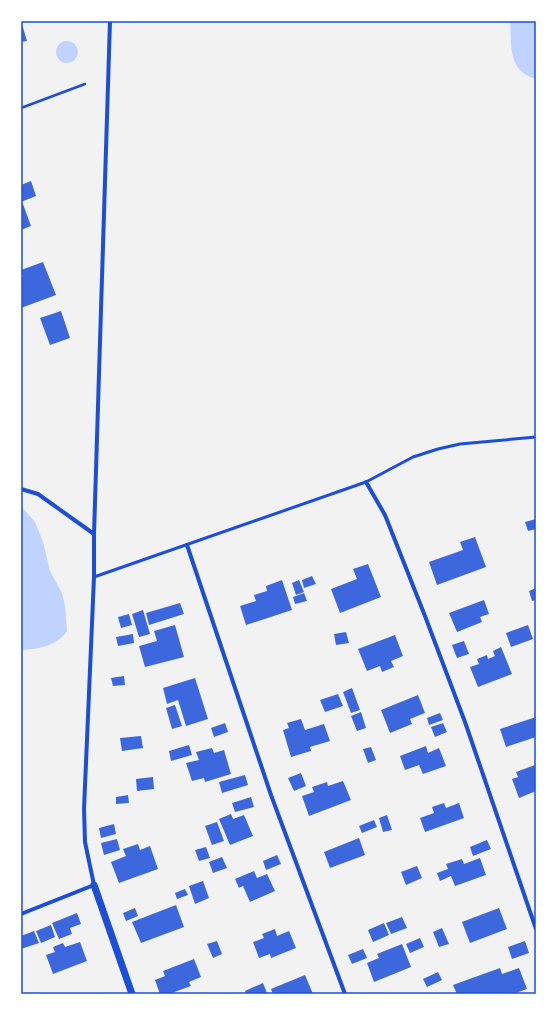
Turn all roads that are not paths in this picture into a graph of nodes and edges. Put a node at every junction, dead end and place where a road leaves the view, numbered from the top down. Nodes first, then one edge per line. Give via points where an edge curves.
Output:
1 (110, 21) edge
2 (536, 437) edge
3 (366, 482) junction
4 (21, 489) edge
5 (94, 534) junction
6 (187, 545) junction
7 (94, 577) junction
8 (94, 885) junction
9 (21, 914) edge
10 (536, 929) edge
11 (132, 994) edge
12 (345, 994) edge

1 - 5 street
2 - 3 lane via 460,444 438,449 413,457
3 - 6 lane
3 - 10 street via 385,515 465,722
4 - 5 street via 38,494
5 - 7 street
6 - 7 lane
6 - 12 street via 271,795
7 - 8 street via 84,809 85,842
8 - 9 street
8 - 11 street

